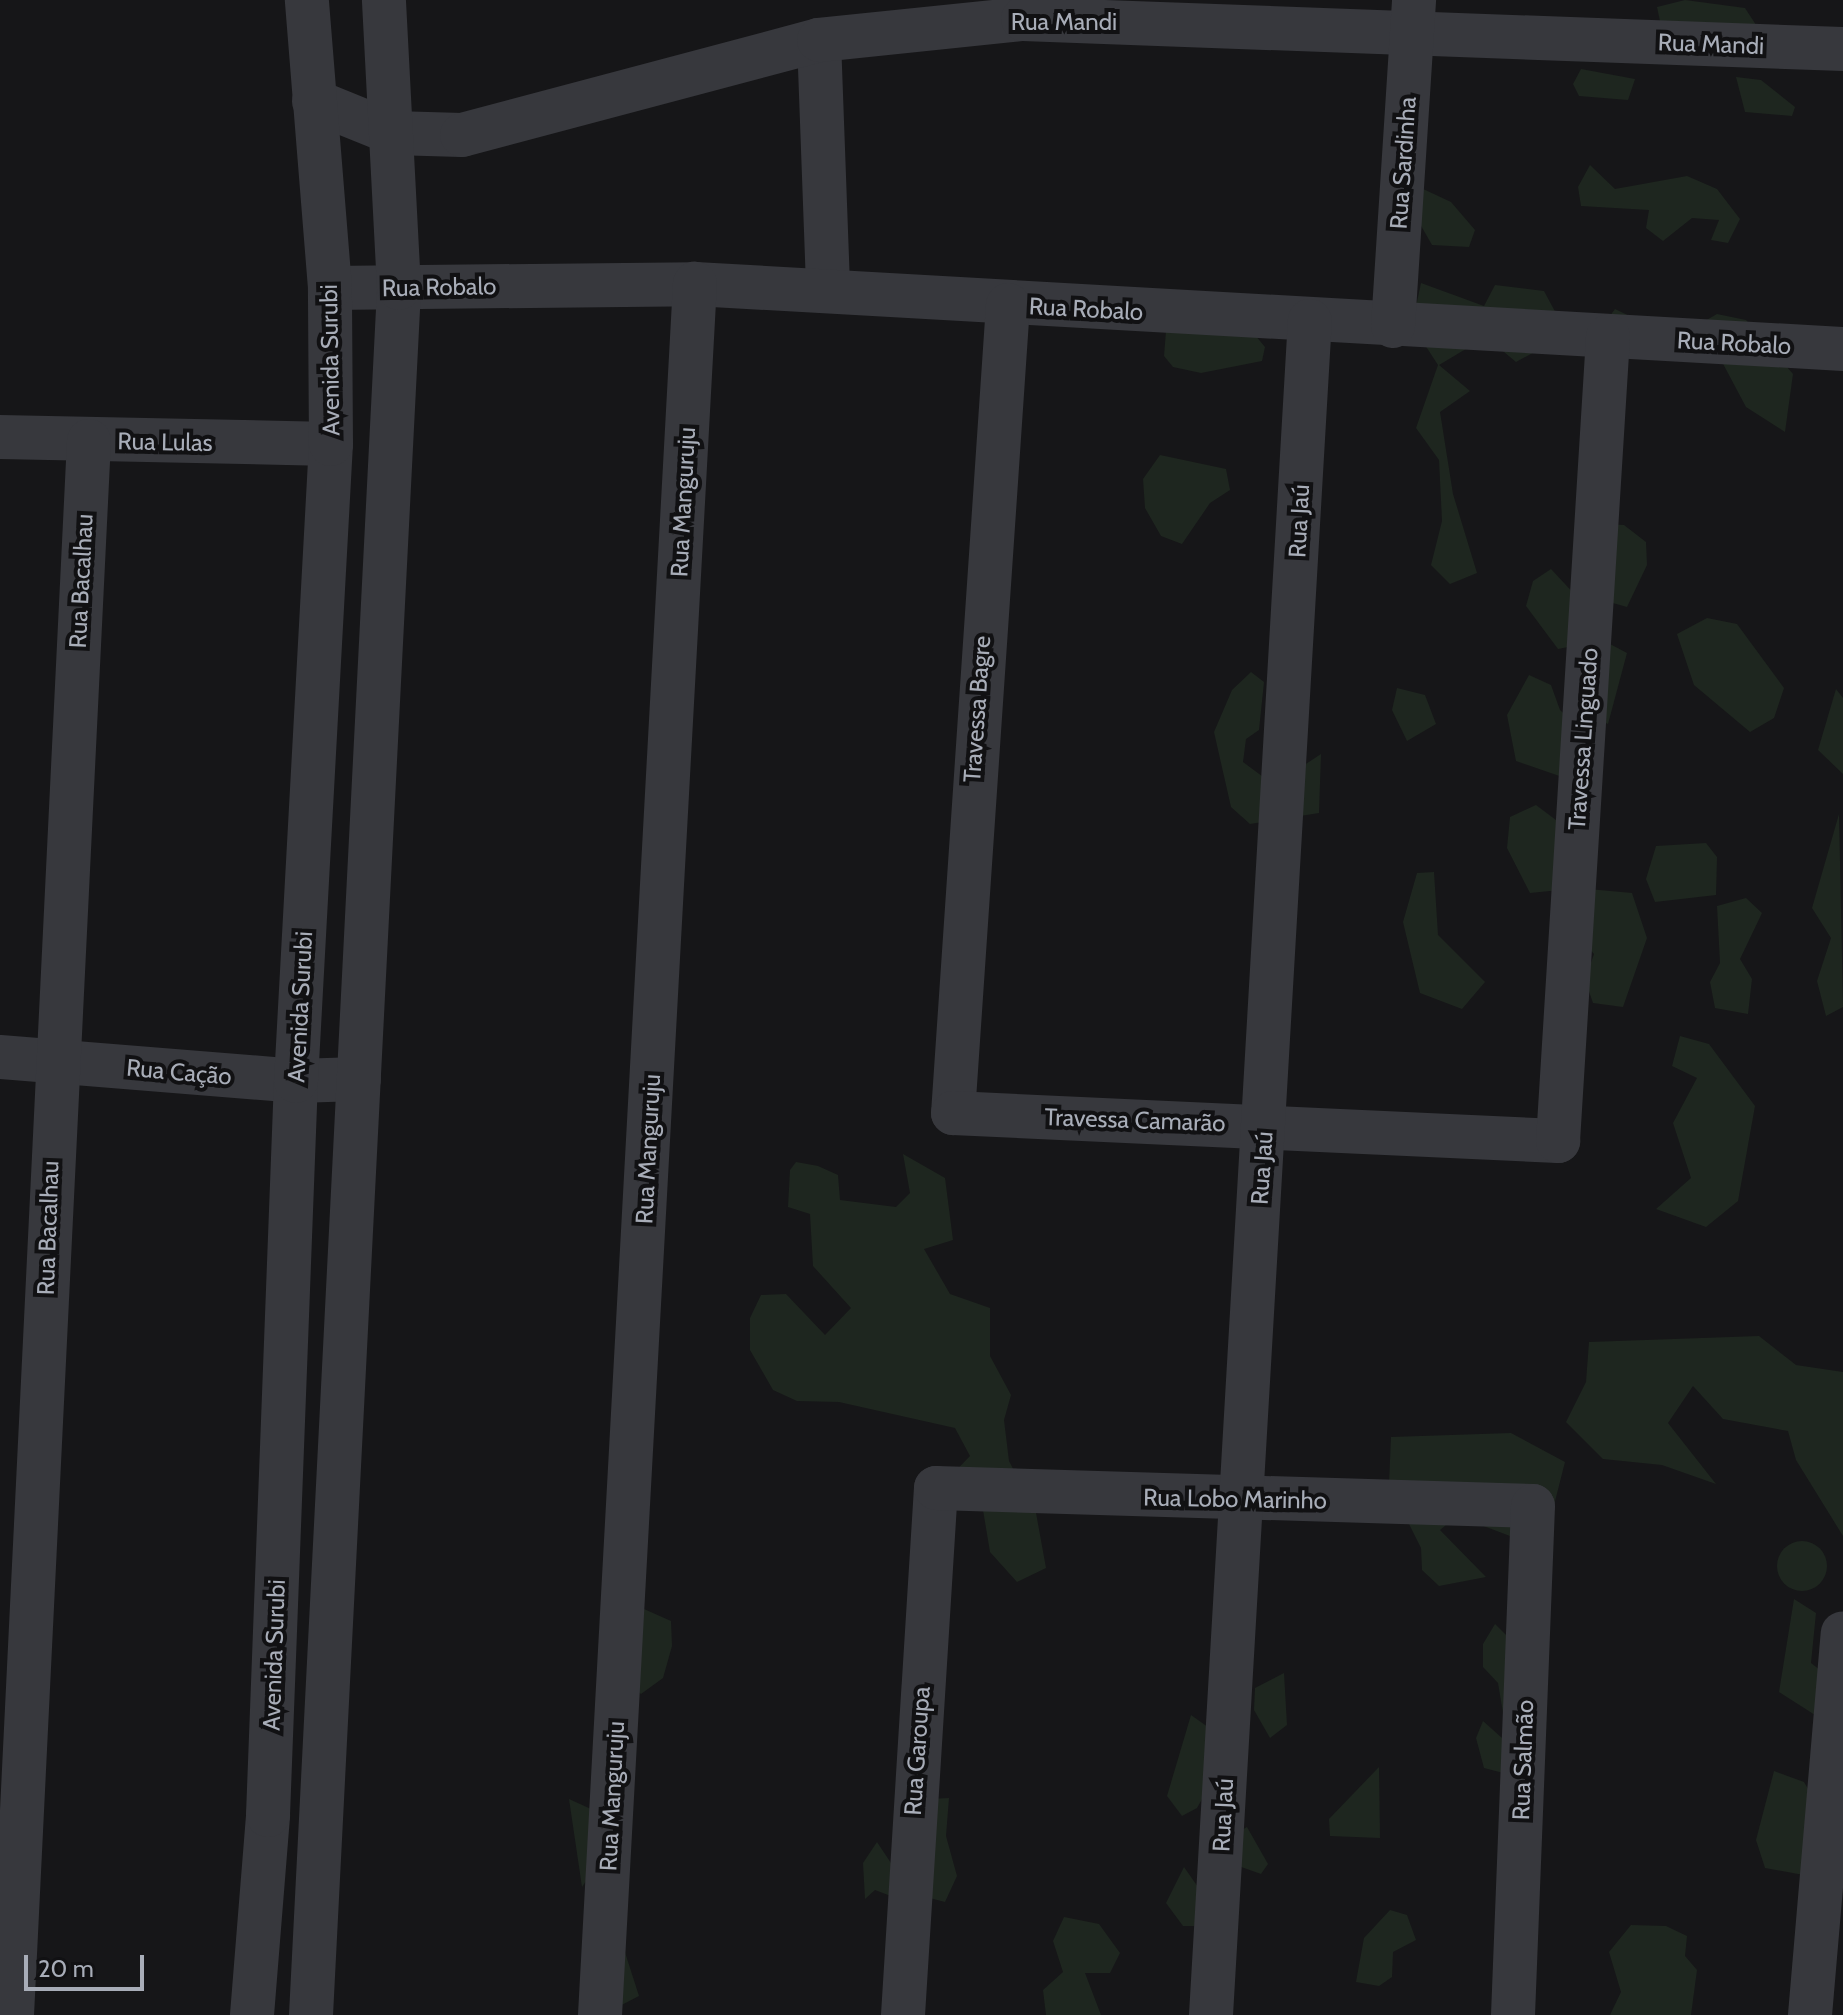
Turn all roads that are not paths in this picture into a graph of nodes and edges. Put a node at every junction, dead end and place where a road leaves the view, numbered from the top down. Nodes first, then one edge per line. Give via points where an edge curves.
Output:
1 (307, 0) edge
2 (384, 0) edge
3 (1413, 16) edge
4 (819, 40) junction
5 (1843, 49) edge
6 (314, 101) junction
7 (393, 133) junction
8 (695, 284) junction
9 (330, 288) junction
10 (399, 288) junction
11 (828, 291) junction
12 (1008, 305) junction
13 (1310, 321) junction
14 (1393, 326) junction
15 (1608, 337) junction
16 (1843, 349) edge
17 (0, 437) edge
18 (89, 441) junction
19 (331, 444) junction
20 (0, 1057) edge
21 (54, 1061) junction
22 (359, 1079) junction
23 (296, 1081) junction
24 (953, 1113) joint
25 (1265, 1125) junction
26 (1558, 1141) joint
27 (936, 1488) joint
28 (1241, 1503) junction
29 (1533, 1506) joint
30 (1843, 1633) edge
31 (12, 2015) edge
32 (252, 2015) edge
33 (311, 2015) edge
34 (600, 2015) edge
35 (903, 2015) edge
36 (1211, 2015) edge
37 (1513, 2015) edge
38 (1810, 2015) edge

1 - 6 street, Avenida Surubi
2 - 7 street
3 - 4 street, Rua Mandi via 1023,19
3 - 5 street, Rua Mandi
3 - 14 street, Rua Sardinha
4 - 7 street, Rua Mandi via 462,135
4 - 11 street
6 - 7 street
6 - 9 street, Avenida Surubi
7 - 10 street
8 - 10 street, Rua Robalo
8 - 11 street, Rua Robalo
8 - 34 street, Rua Manguruju
9 - 10 street, Rua Robalo
9 - 19 street, Avenida Surubi
10 - 22 street
11 - 12 street, Rua Robalo
12 - 13 street, Rua Robalo
12 - 24 street, Travessa Bagre
13 - 14 street, Rua Robalo
13 - 25 street, Rua Jaú
14 - 15 street, Rua Robalo
15 - 16 street, Rua Robalo
15 - 26 street, Travessa Linguado
17 - 18 street, Rua Lulas
18 - 19 street, Rua Lulas
18 - 21 street, Rua Bacalhau
19 - 23 street, Avenida Surubi
20 - 21 street, Rua Cação
21 - 23 street, Rua Cação
21 - 31 street, Rua Bacalhau
22 - 23 street, Rua Cação
22 - 33 street
23 - 32 street, Avenida Surubi via 268,1815
24 - 25 street, Travessa Camarão
25 - 26 street, Travessa Camarão
25 - 28 street, Rua Jaú
27 - 28 street, Rua Lobo Marinho
27 - 35 street, Rua Garoupa
28 - 29 street, Rua Lobo Marinho
28 - 36 street, Rua Jaú
29 - 37 street, Rua Salmão
30 - 38 street

